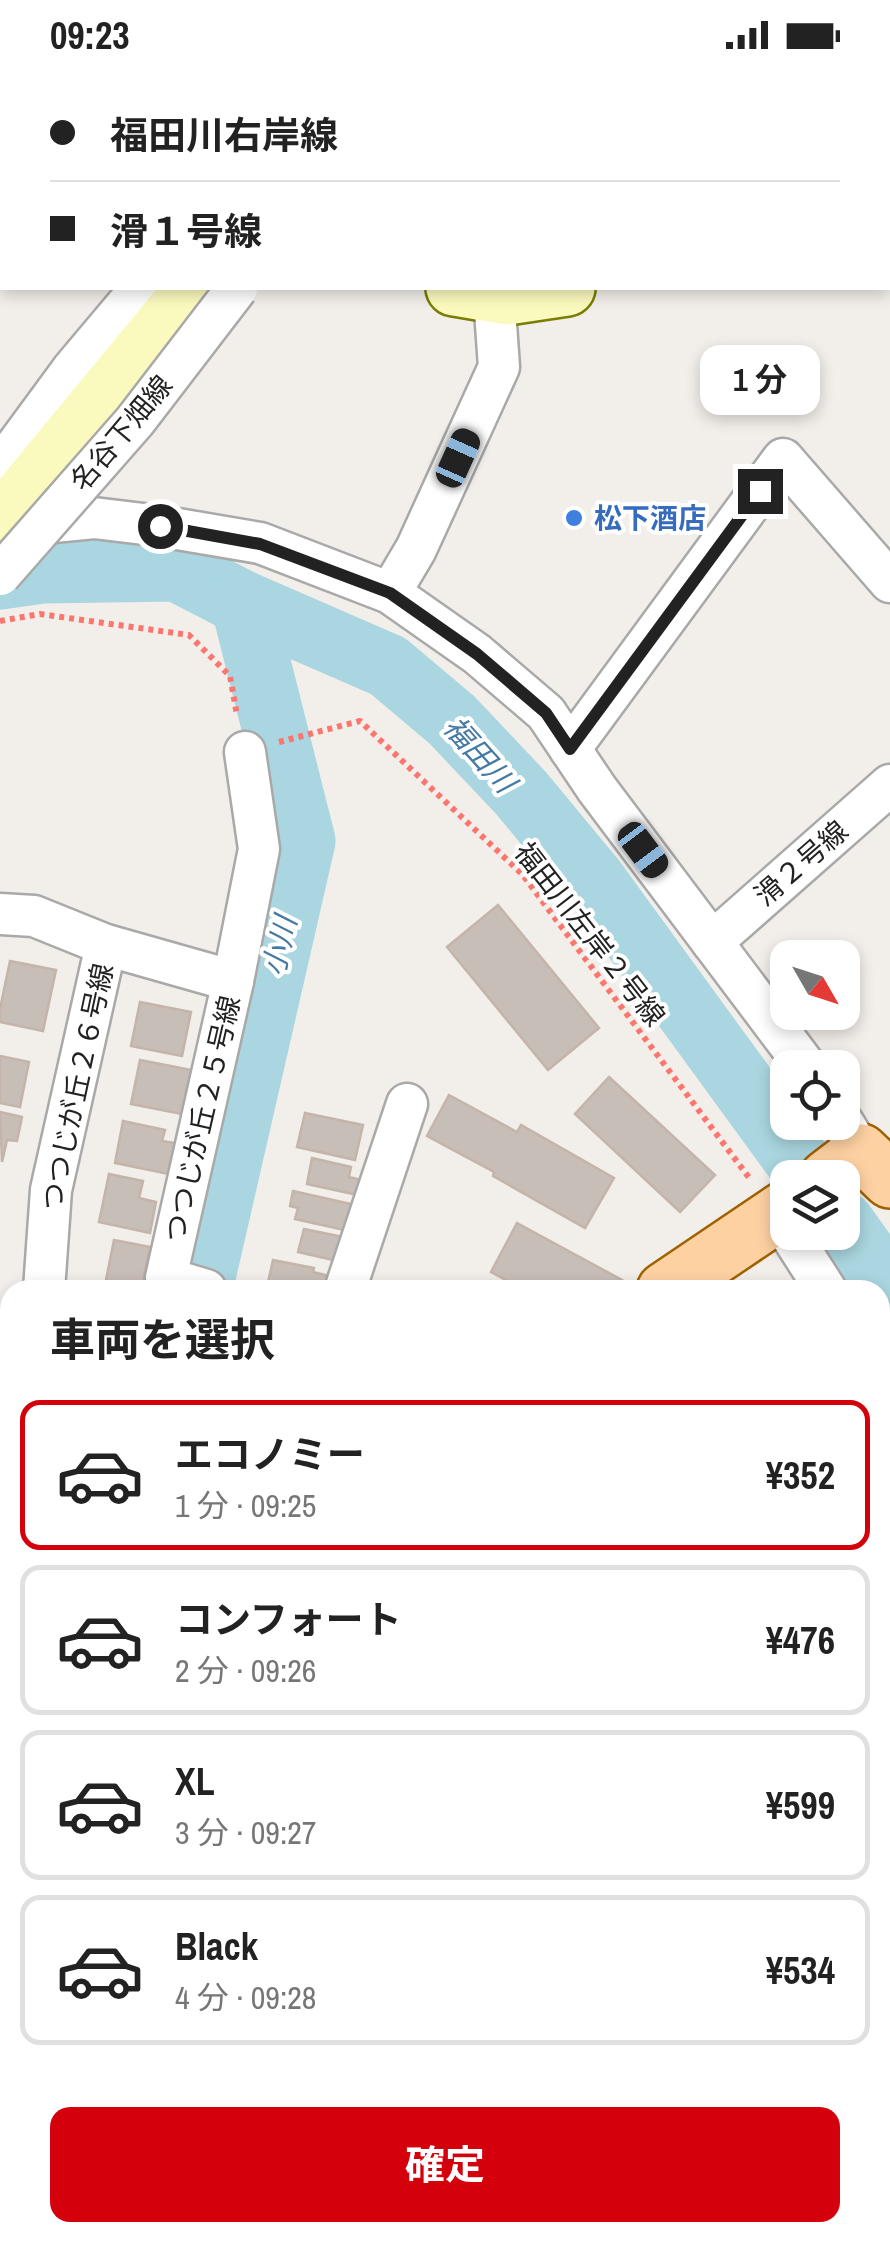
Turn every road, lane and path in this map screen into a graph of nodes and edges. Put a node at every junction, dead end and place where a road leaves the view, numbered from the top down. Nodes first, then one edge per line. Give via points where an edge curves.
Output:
1 (139, 290) edge
2 (191, 290) edge
3 (236, 290) edge
4 (556, 290) edge
5 (474, 292) edge
6 (0, 468) edge
7 (0, 525) edge
8 (0, 574) edge
9 (890, 582) edge
10 (390, 593) junction
11 (0, 621) edge
12 (570, 749) junction
13 (245, 752) junction
14 (890, 785) edge
15 (0, 914) edge
16 (712, 942) junction
17 (106, 945) junction
18 (233, 981) junction
19 (793, 1050) edge
20 (407, 1104) dead end
21 (770, 1201) edge
22 (770, 1230) edge
23 (802, 1250) edge
24 (45, 1280) edge
25 (173, 1280) edge
26 (348, 1280) edge
27 (682, 1280) edge
28 (820, 1280) edge

1 - 6 street
2 - 7 street, 名谷下畑線
3 - 8 street, 名谷下畑線, bridge via 135,421
4 - 5 street
5 - 10 street via 499,367
7 - 10 street via 94,518 177,529 260,544
9 - 12 street via 783,459
10 - 12 street via 546,713
11 - 13 path via 40,614 189,635 230,676
12 - 16 street
13 - 18 street via 260,850
13 - 21 path, 福田川左岸２号線 via 360,721 522,874
14 - 16 street, 滑２号線
15 - 17 street, つつじが丘２５号線 via 34,916
16 - 19 street
17 - 18 street, つつじが丘２５号線
17 - 24 street, つつじが丘２６号線 via 50,1190
18 - 25 street, つつじが丘２５号線 via 166,1278
20 - 26 street
22 - 27 main road
23 - 28 street

